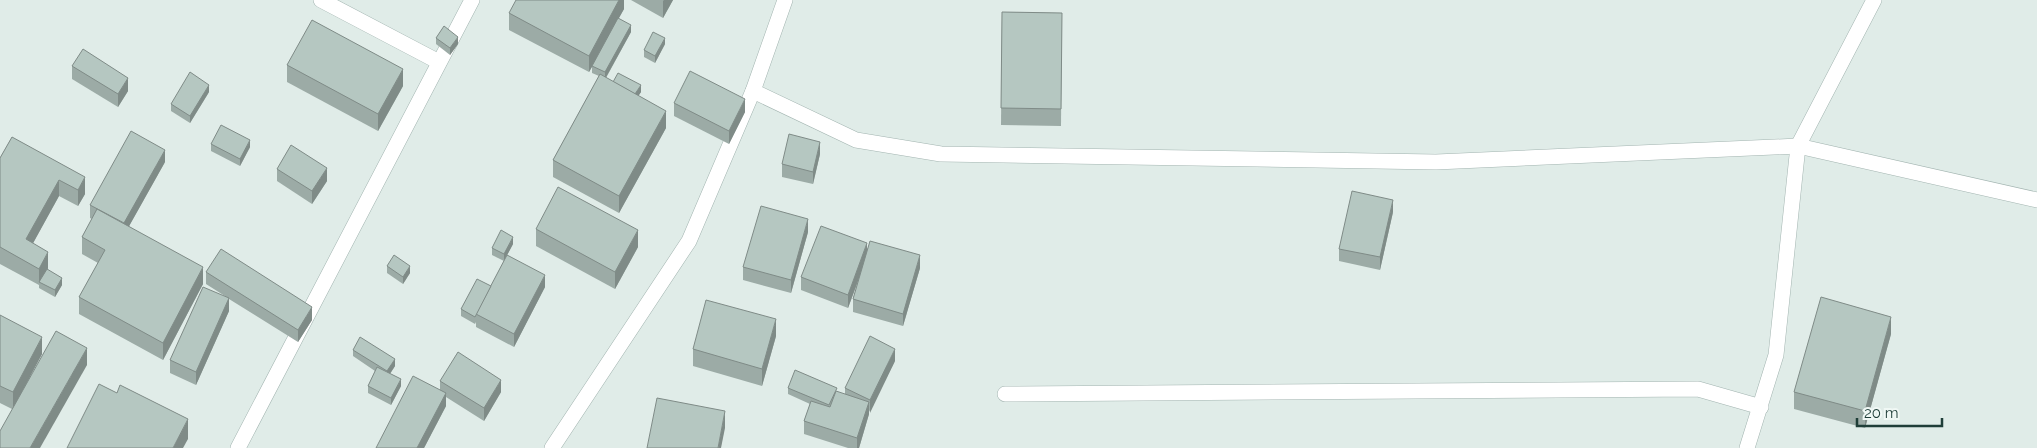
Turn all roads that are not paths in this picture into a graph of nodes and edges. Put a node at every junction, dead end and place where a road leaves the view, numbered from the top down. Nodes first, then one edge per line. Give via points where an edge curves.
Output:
1 (321, 0) edge
2 (472, 0) edge
3 (785, 0) edge
4 (1874, 0) edge
5 (439, 62) junction
6 (753, 91) junction
7 (1798, 146) junction
8 (2037, 200) edge
9 (1004, 394) dead end
10 (1761, 407) junction
11 (238, 448) edge
12 (552, 448) edge
13 (1747, 448) edge

1 - 5 street
2 - 5 street
3 - 6 street
4 - 7 street
5 - 11 street
6 - 7 street via 856,140 941,154 1436,162
6 - 12 street via 689,241
7 - 8 street
7 - 10 street via 1776,355
9 - 10 street via 1698,389
10 - 13 street

